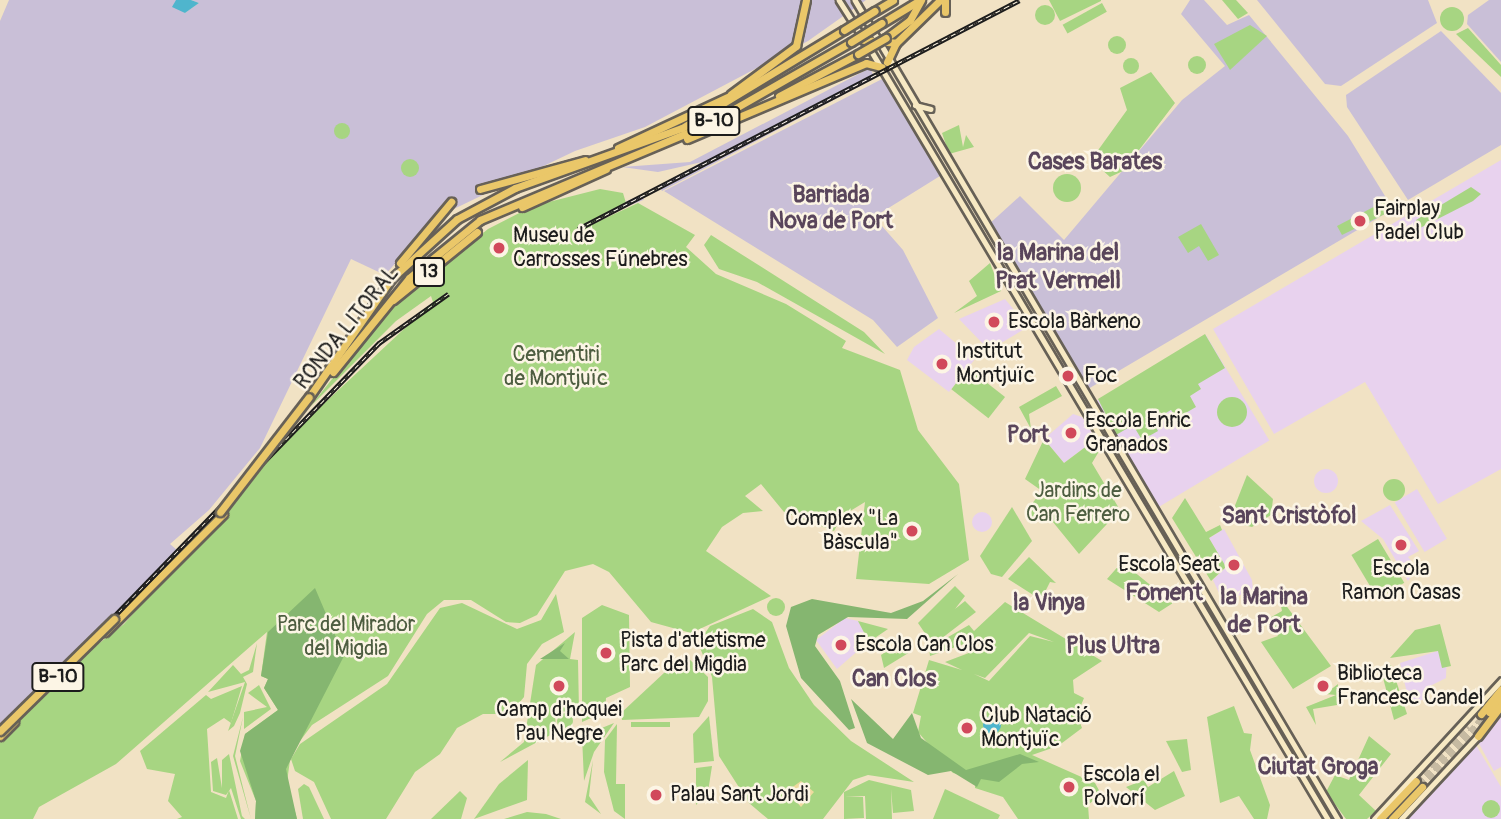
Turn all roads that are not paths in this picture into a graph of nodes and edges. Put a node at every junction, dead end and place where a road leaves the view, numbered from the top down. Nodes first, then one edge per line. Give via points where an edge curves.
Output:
1 (804, 0) edge
2 (841, 0) edge
3 (857, 0) edge
4 (893, 0) edge
5 (921, 0) edge
6 (942, 0) edge
7 (945, 12) dead end
8 (864, 40) junction
9 (896, 43) junction
10 (878, 46) junction
11 (884, 64) junction
12 (801, 71) junction
13 (772, 74) junction
14 (716, 103) junction
15 (913, 104) junction
16 (931, 108) dead end
17 (744, 114) junction
18 (734, 118) junction
19 (618, 157) junction
20 (595, 163) junction
21 (480, 189) dead end
22 (451, 202) dead end
23 (522, 207) dead end
24 (477, 232) dead end
25 (1017, 287) junction
26 (380, 292) junction
27 (379, 312) junction
28 (311, 398) junction
29 (1087, 399) junction
30 (1081, 403) junction
31 (1154, 510) junction
32 (1147, 514) junction
33 (116, 620) junction
34 (1221, 624) junction
35 (1215, 628) junction
36 (1501, 681) edge
37 (1501, 689) edge
38 (1501, 697) edge
39 (1501, 705) edge
40 (1501, 711) edge
41 (0, 731) edge
42 (0, 736) edge
43 (1478, 736) junction
44 (1419, 781) junction
45 (1317, 794) junction
46 (1328, 819) edge
47 (1338, 819) edge
48 (1374, 819) edge
49 (1380, 819) edge
50 (1386, 819) edge
51 (1392, 819) edge
52 (1401, 819) edge

1 - 14 highway via 806,17 789,53
2 - 8 main road
3 - 10 main road
4 - 13 highway, RONDA LITORAL / B-10, bridge
5 - 12 highway, RONDA LITORAL / B-10, bridge
5 - 17 highway, bridge via 909,20 886,38
6 - 7 highway
6 - 9 highway
8 - 10 highway
8 - 11 main road
9 - 10 highway
9 - 11 highway
10 - 11 main road
11 - 15 main road
11 - 17 highway via 866,63
11 - 25 main road
12 - 18 highway
12 - 19 highway, RONDA LITORAL / B-10 via 713,122
13 - 14 highway
13 - 19 highway, RONDA LITORAL / B-10 via 695,121
14 - 19 highway
15 - 16 main road
15 - 25 main road
17 - 18 highway
18 - 19 highway
19 - 20 highway
19 - 20 highway, RONDA LITORAL / B-10
20 - 21 highway
20 - 23 highway
20 - 26 highway, RONDA LITORAL / B-10 via 472,209
20 - 27 highway, RONDA LITORAL / B-10 via 463,231
22 - 26 highway
24 - 27 highway, 13
25 - 29 main road
25 - 30 main road
26 - 28 highway, RONDA LITORAL / B-10
27 - 28 highway, RONDA LITORAL / B-10
28 - 33 highway, RONDA LITORAL / B-10, bridge via 221,513
29 - 30 main road
29 - 31 main road
30 - 32 main road
31 - 32 main road
31 - 34 main road
32 - 35 main road
33 - 41 highway, RONDA LITORAL / B-10, bridge
33 - 42 highway, RONDA LITORAL / B-10, bridge
34 - 35 main road
34 - 45 main road
35 - 45 main road
36 - 44 main road
37 - 38 highway via 1485,713
39 - 43 highway
40 - 43 main road
43 - 52 main road
44 - 48 main road
44 - 49 highway
44 - 50 highway
44 - 51 highway
45 - 46 main road
45 - 47 main road

